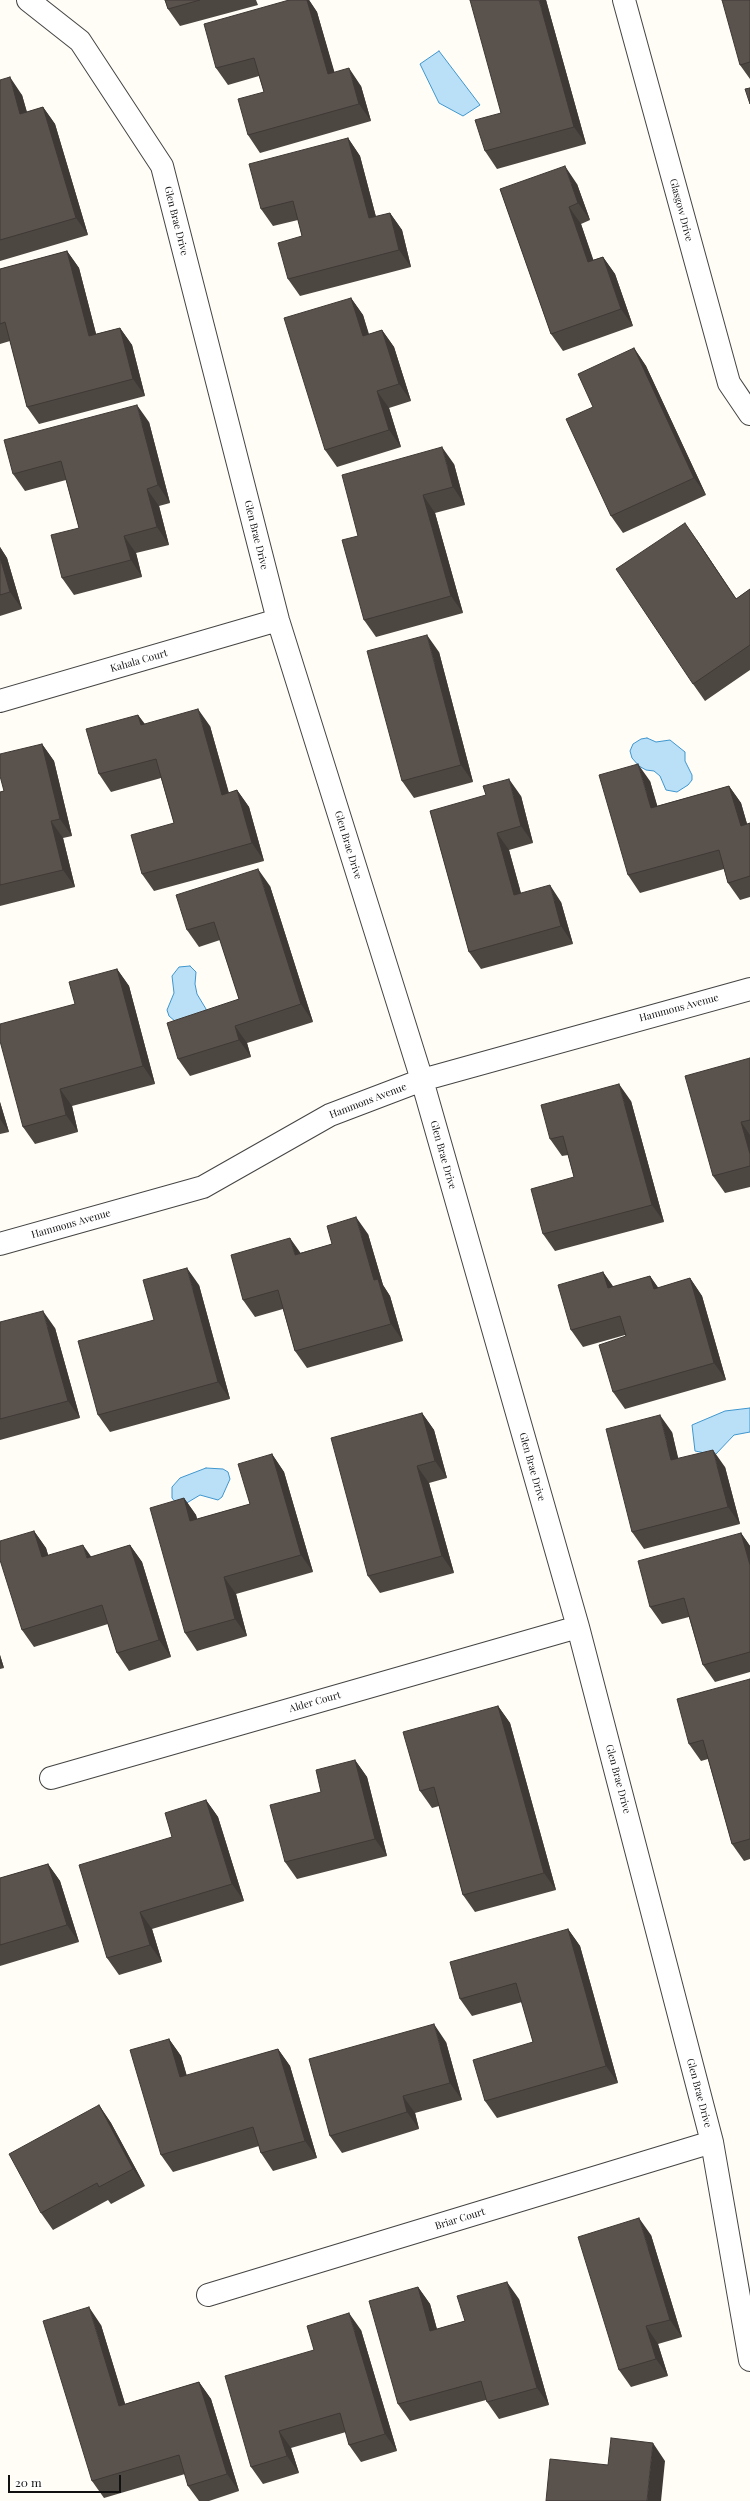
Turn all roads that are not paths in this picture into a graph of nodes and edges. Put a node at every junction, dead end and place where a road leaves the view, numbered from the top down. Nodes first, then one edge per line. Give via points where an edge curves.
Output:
1 (28, 0) edge
2 (624, 0) edge
3 (750, 414) edge
4 (278, 620) junction
5 (0, 701) edge
6 (750, 989) edge
7 (422, 1080) junction
8 (0, 1244) edge
9 (578, 1627) junction
10 (51, 1778) dead end
11 (712, 2142) junction
12 (208, 2295) dead end
13 (750, 2360) edge

1 - 4 street, Glen Brae Drive via 80,41 162,166
2 - 3 street, Glasgow Drive via 729,382
4 - 5 street, Kahala Court
4 - 7 street, Glen Brae Drive
6 - 7 street, Hammons Avenue
7 - 8 street, Hammons Avenue via 330,1115 203,1187
7 - 9 street, Glen Brae Drive
9 - 10 street, Alder Court
9 - 11 street, Glen Brae Drive
11 - 12 street, Briar Court
11 - 13 street, Glen Brae Drive

